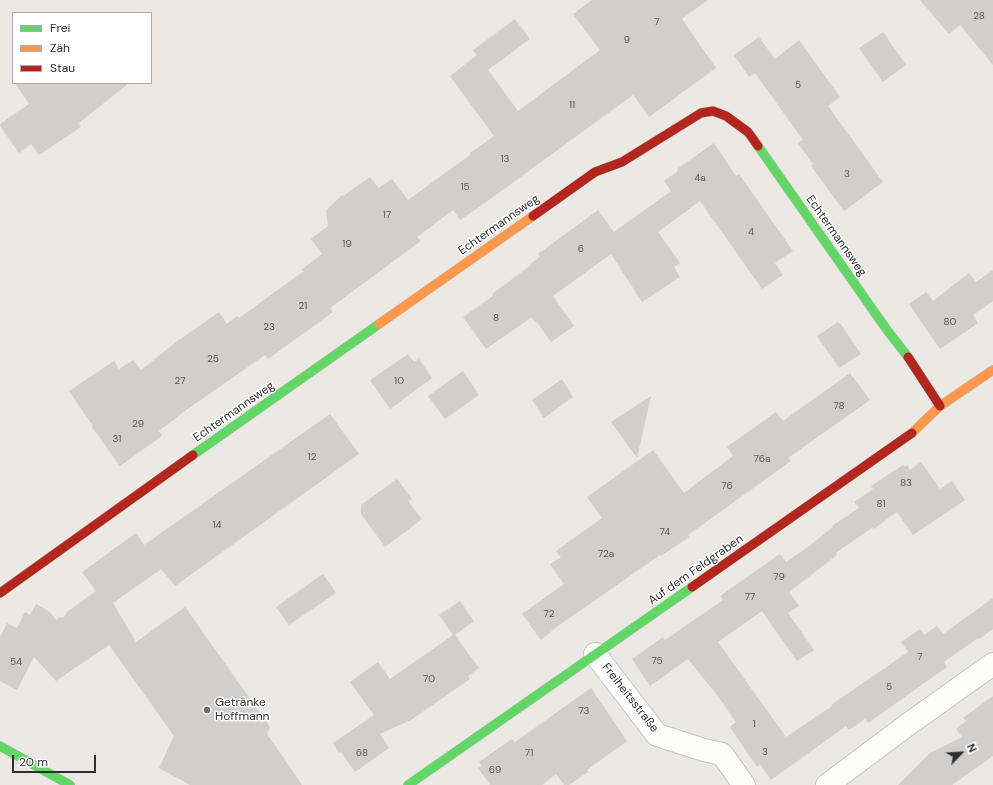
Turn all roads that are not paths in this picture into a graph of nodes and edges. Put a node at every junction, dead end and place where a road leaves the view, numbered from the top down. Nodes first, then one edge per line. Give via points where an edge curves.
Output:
1 (993, 370) edge
2 (940, 406) junction
3 (0, 593) edge
4 (595, 654) junction
5 (993, 664) edge
6 (0, 746) edge
7 (70, 785) edge
8 (408, 785) edge
9 (744, 785) edge
10 (827, 785) edge

1 - 2 street, Auf dem Feldgraben
2 - 3 street, Echtermannsweg via 911,361 748,132 726,116 713,111 701,113 622,162 595,172
2 - 4 street, Auf dem Feldgraben via 911,434
4 - 8 street, Auf dem Feldgraben
4 - 9 street, Freiheitsstraße via 657,735 722,754
5 - 10 street
6 - 7 street

